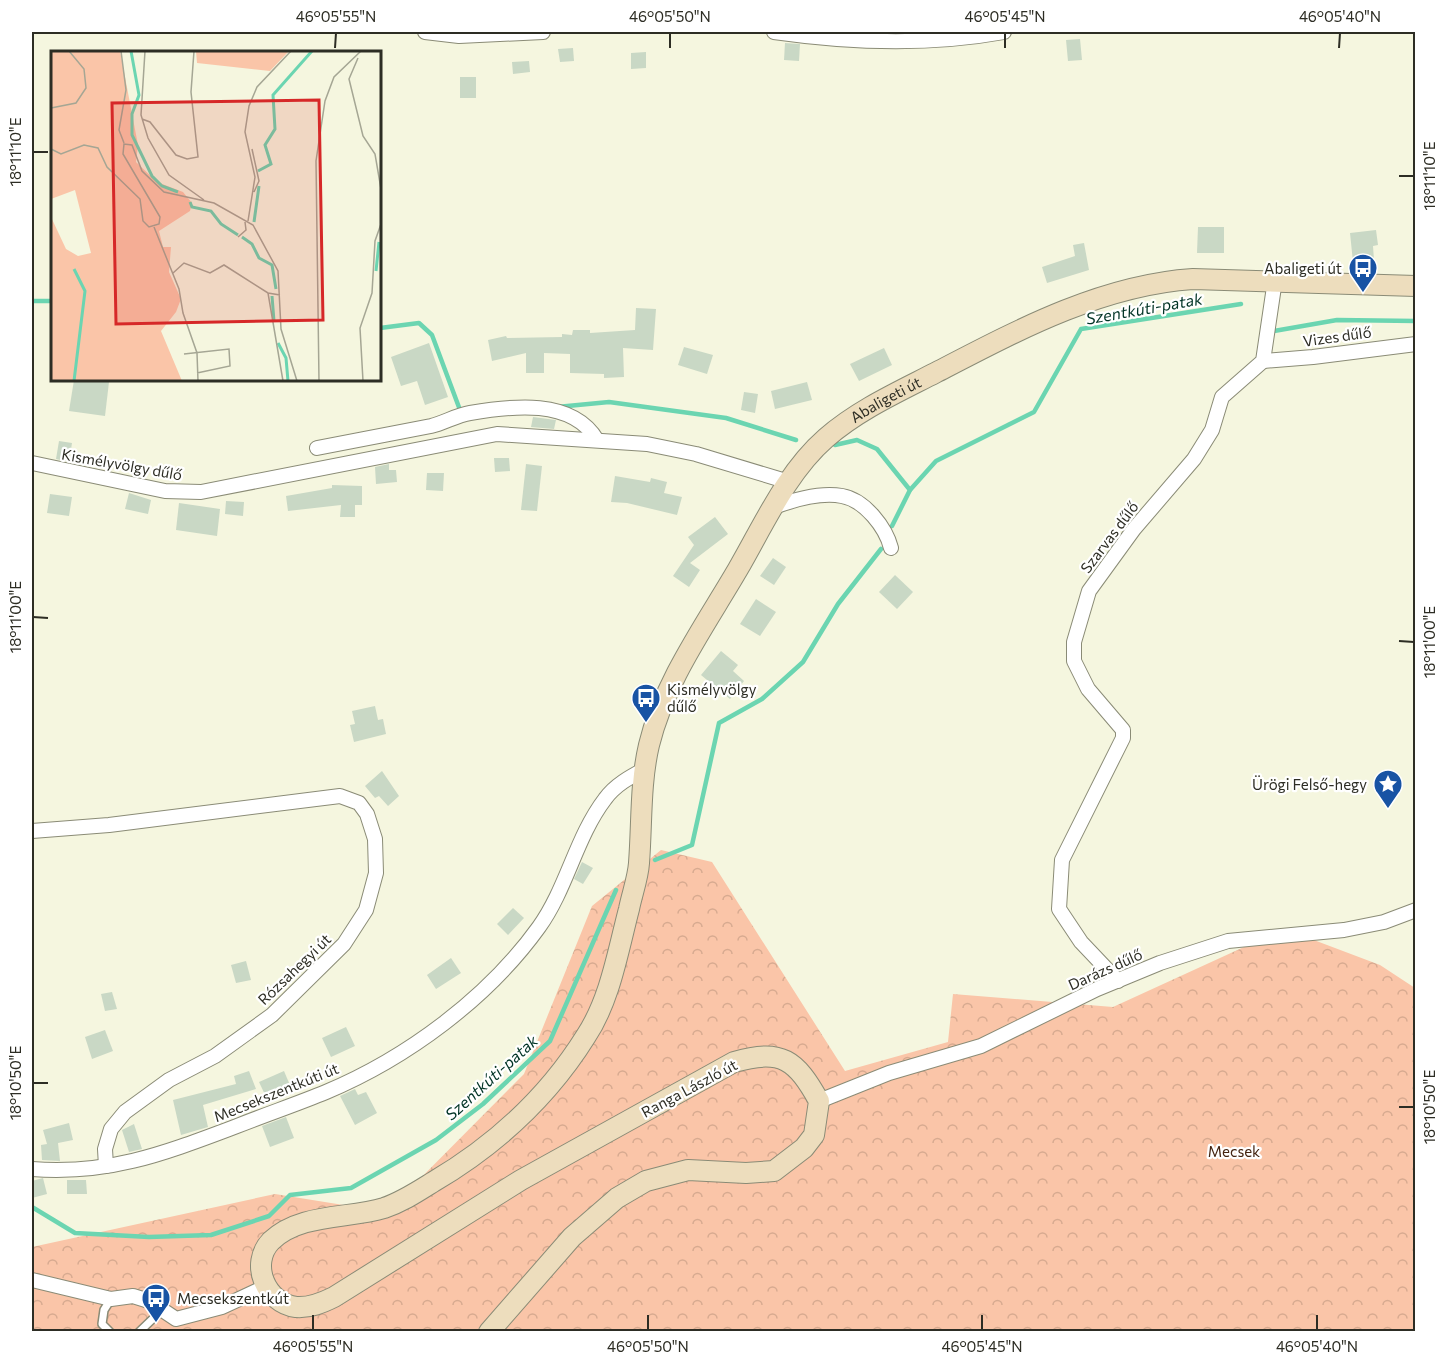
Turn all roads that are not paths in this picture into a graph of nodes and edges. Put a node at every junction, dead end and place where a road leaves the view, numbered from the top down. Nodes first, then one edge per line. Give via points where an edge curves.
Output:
1 (425, 32) edge
2 (543, 32) edge
3 (774, 32) edge
4 (1004, 32) edge
5 (1275, 280) junction
6 (1416, 286) edge
7 (1416, 344) edge
8 (1263, 361) junction
9 (597, 440) junction
10 (318, 448) dead end
11 (32, 464) edge
12 (789, 482) junction
13 (774, 507) junction
14 (891, 548) dead end
15 (645, 769) junction
16 (32, 831) edge
17 (1416, 910) edge
18 (1118, 981) junction
19 (819, 1101) junction
20 (106, 1166) junction
21 (32, 1169) edge
22 (32, 1280) edge
23 (265, 1287) junction
24 (111, 1299) junction
25 (163, 1309) junction
26 (110, 1332) edge
27 (139, 1332) edge
28 (489, 1332) edge

1 - 2 street via 459,36
3 - 4 street via 840,41 916,42
5 - 6 main road, Abaligeti út
5 - 8 street
5 - 12 main road, Abaligeti út via 1163,281 1069,309 877,403 827,437
7 - 8 street, Vizes dűlő
8 - 18 street, Szarvas dűlő via 1222,397 1212,430 1194,459 1134,529 1089,591 1074,642 1074,661 1088,689 1123,730 1123,738 1062,860 1059,909 1081,942
9 - 10 street via 581,421 554,409 527,409 468,413 442,423
9 - 11 street, Kismélyvölgy dűlő via 497,434 201,492 165,490
9 - 12 street, Kismélyvölgy dűlő via 647,444 696,454
12 - 13 main road, Abaligeti út
13 - 14 street via 790,501 844,496 864,508 887,532
13 - 15 main road, Abaligeti út via 664,702
15 - 20 street, Mecsekszentkúti út via 623,781 605,798 565,882 514,959 479,996 444,1023 328,1091 139,1161
15 - 23 main road, Abaligeti út via 639,868 612,972 590,1031 558,1076 531,1108 492,1141 401,1201 381,1209 305,1222 276,1237 267,1245 262,1262
16 - 20 street, Rózsahegyi út via 340,796 358,803 368,814 375,839 376,873 366,910 344,944 272,1015 125,1112 111,1129 105,1149
17 - 18 street, Darázs dűlő via 1344,930 1228,941
18 - 19 street, Darázs dűlő via 981,1046 890,1073
19 - 23 main road, Ranga László út via 796,1065 771,1056 734,1062 521,1180 334,1298 313,1306 294,1307 271,1296
19 - 28 main road via 814,1134 804,1148 774,1171 688,1170 646,1181 617,1198 572,1237
20 - 21 street, Mecsekszentkúti út
22 - 24 street
23 - 25 street via 222,1307 176,1319
24 - 25 street via 133,1296
24 - 26 lane via 102,1324
25 - 27 lane

